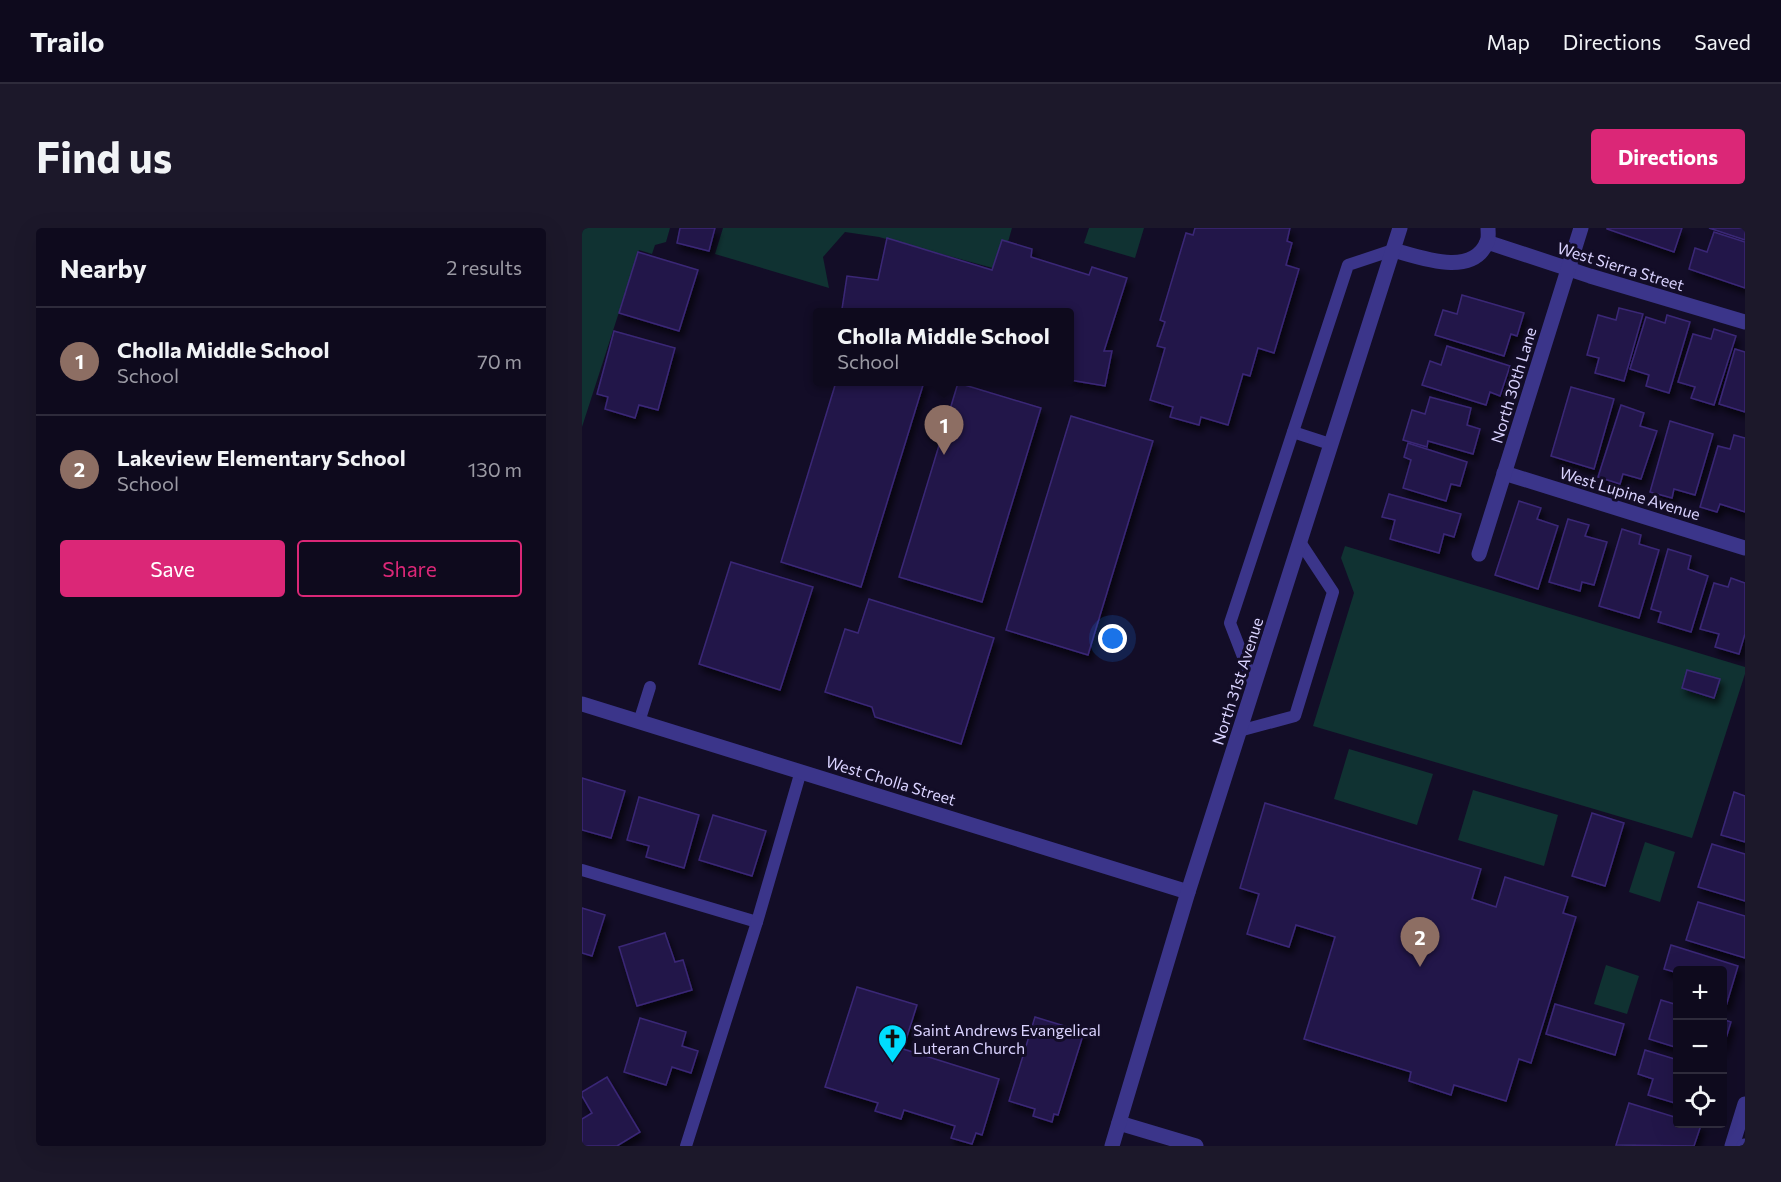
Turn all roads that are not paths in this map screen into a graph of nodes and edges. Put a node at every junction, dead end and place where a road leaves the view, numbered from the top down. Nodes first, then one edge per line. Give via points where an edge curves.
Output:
1 (1400, 228) edge
2 (1581, 228) edge
3 (1488, 235) edge
4 (1393, 250) junction
5 (1568, 269) junction
6 (1745, 322) edge
7 (1293, 432) junction
8 (1330, 444) junction
9 (1504, 473) junction
10 (1300, 542) junction
11 (1745, 548) edge
12 (1479, 554) dead end
13 (1254, 685) junction
14 (650, 687) dead end
15 (582, 704) edge
16 (639, 722) junction
17 (1239, 731) junction
18 (801, 771) junction
19 (582, 870) edge
20 (1188, 892) junction
21 (757, 922) junction
22 (1745, 1104) edge
23 (1119, 1123) junction
24 (686, 1146) edge
25 (1112, 1146) edge
26 (1196, 1146) edge
27 (1732, 1146) edge

1 - 4 street, North 31st Avenue
2 - 5 street, North 30th Lane
3 - 4 street, West Sierra Street via 1475,258 1458,264
3 - 5 street, West Sierra Street
4 - 7 lane via 1348,265
4 - 8 street, North 31st Avenue
5 - 6 street, West Sierra Street
5 - 9 street, North 30th Lane
7 - 8 lane
7 - 13 lane via 1230,623
8 - 10 street, North 31st Avenue
9 - 11 street, West Lupine Avenue
9 - 12 street, North 30th Lane
10 - 13 street, North 31st Avenue
10 - 17 lane via 1333,592 1299,704 1295,716
13 - 17 street, North 31st Avenue
14 - 16 lane
15 - 16 street, West Cholla Street
16 - 18 street, West Cholla Street
17 - 20 street, North 31st Avenue
18 - 20 street, West Cholla Street
18 - 21 lane
19 - 21 lane
20 - 23 street, North 31st Avenue
21 - 24 lane
22 - 27 street
23 - 25 street, North 31st Avenue
23 - 26 street

